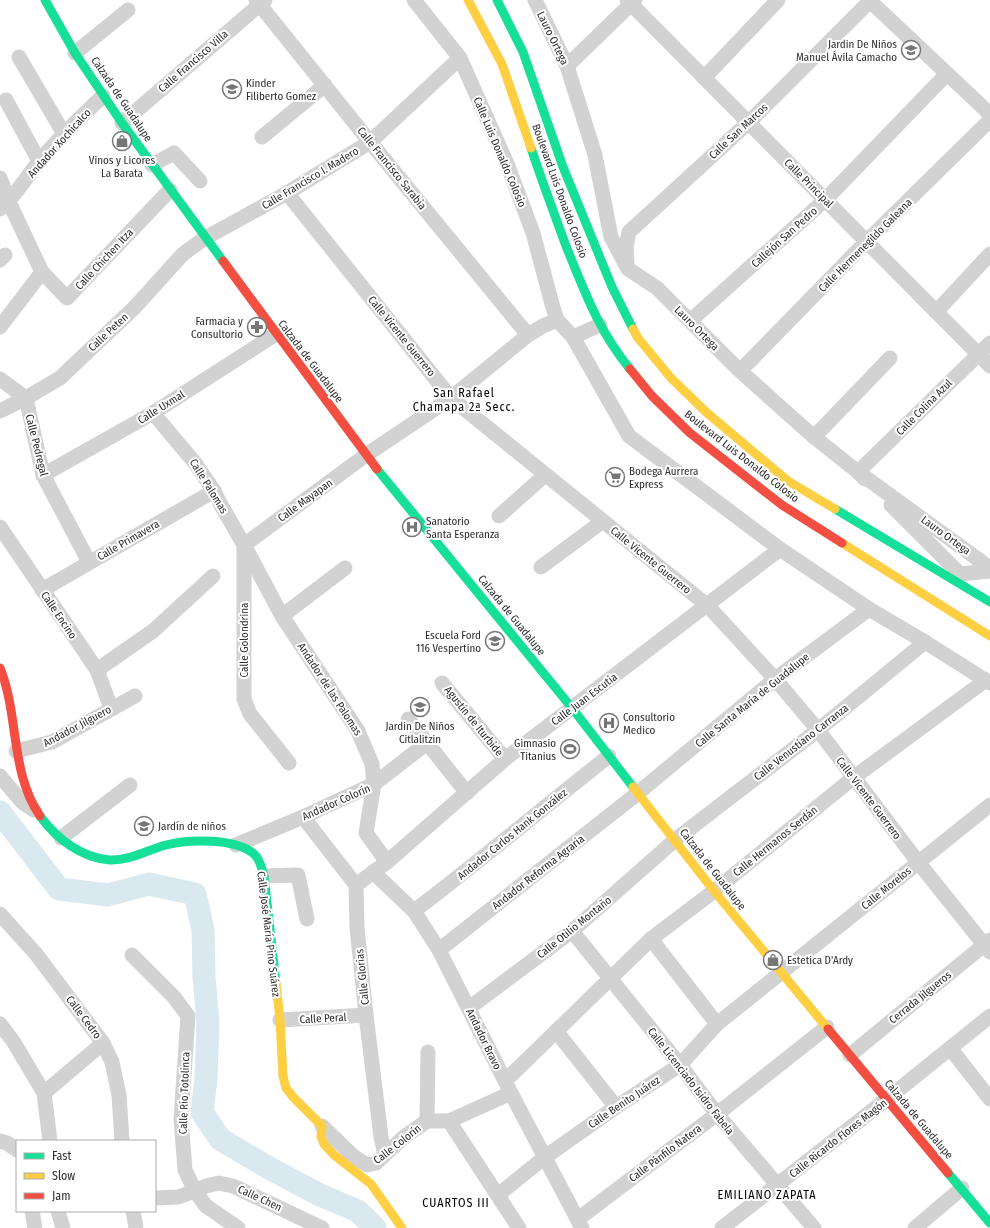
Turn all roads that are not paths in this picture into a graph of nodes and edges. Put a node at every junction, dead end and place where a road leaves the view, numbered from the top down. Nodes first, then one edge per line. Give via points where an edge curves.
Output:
1 (45, 0) edge
2 (414, 0) edge
3 (468, 0) edge
4 (497, 0) edge
5 (524, 0) edge
6 (535, 0) edge
7 (778, 0) edge
8 (260, 1) edge
9 (631, 1) edge
10 (870, 1) edge
11 (128, 10) dead end
12 (544, 20) junction
13 (75, 52) junction
14 (19, 57) dead end
15 (460, 58) junction
16 (567, 66) junction
17 (704, 78) junction
18 (941, 80) dead end
19 (325, 85) junction
20 (103, 96) junction
21 (6, 100) dead end
22 (990, 114) edge
23 (990, 120) edge
24 (749, 122) junction
25 (122, 123) junction
26 (64, 134) junction
27 (262, 137) dead end
28 (370, 142) junction
29 (39, 161) junction
30 (152, 165) junction
31 (0, 178) edge
32 (200, 181) dead end
33 (170, 190) junction
34 (287, 193) junction
35 (575, 197) junction
36 (825, 200) junction
37 (4, 205) edge
38 (205, 238) junction
39 (612, 238) junction
40 (867, 242) junction
41 (990, 254) edge
42 (628, 269) junction
43 (42, 272) junction
44 (936, 312) junction
45 (557, 320) junction
46 (690, 321) junction
47 (600, 325) junction
48 (0, 327) edge
49 (276, 334) junction
50 (528, 335) junction
51 (573, 337) junction
52 (990, 343) edge
53 (978, 354) junction
54 (890, 358) dead end
55 (990, 366) edge
56 (740, 371) junction
57 (0, 379) edge
58 (26, 398) junction
59 (451, 398) junction
60 (0, 411) edge
61 (153, 413) junction
62 (814, 437) junction
63 (366, 455) junction
64 (858, 472) junction
65 (43, 475) junction
66 (546, 475) junction
67 (214, 491) junction
68 (499, 516) dead end
69 (602, 521) junction
70 (0, 527) edge
71 (244, 545) junction
72 (780, 549) junction
73 (89, 562) junction
74 (541, 567) dead end
75 (345, 568) dead end
76 (990, 568) edge
77 (990, 571) edge
78 (213, 576) dead end
79 (42, 590) junction
80 (990, 602) edge
81 (708, 606) junction
82 (869, 609) junction
83 (282, 616) junction
84 (990, 636) edge
85 (926, 642) junction
86 (0, 668) edge
87 (97, 670) junction
88 (775, 679) junction
89 (988, 681) edge
90 (442, 683) dead end
91 (136, 696) dead end
92 (110, 708) junction
93 (572, 708) junction
94 (408, 719) dead end
95 (818, 730) junction
96 (427, 743) junction
97 (16, 751) junction
98 (610, 756) junction
99 (505, 759) junction
100 (289, 763) dead end
101 (0, 776) edge
102 (853, 778) junction
103 (374, 784) junction
104 (130, 785) dead end
105 (467, 793) junction
106 (638, 794) junction
107 (990, 805) edge
108 (38, 813) junction
109 (303, 817) junction
110 (61, 838) junction
111 (675, 840) junction
112 (236, 845) junction
113 (387, 862) junction
114 (918, 862) junction
115 (373, 872) junction
116 (264, 876) junction
117 (356, 885) junction
118 (714, 892) junction
119 (414, 911) junction
120 (307, 919) dead end
121 (3, 924) edge
122 (572, 931) junction
123 (651, 939) junction
124 (988, 946) edge
125 (439, 950) junction
126 (132, 955) dead end
127 (782, 973) junction
128 (610, 979) junction
129 (469, 1008) junction
130 (366, 1015) junction
131 (990, 1016) edge
132 (280, 1020) junction
133 (0, 1024) edge
134 (718, 1024) junction
135 (827, 1027) junction
136 (556, 1031) junction
137 (103, 1043) junction
138 (950, 1048) junction
139 (428, 1052) dead end
140 (850, 1054) junction
141 (680, 1065) junction
142 (508, 1087) junction
143 (44, 1093) junction
144 (887, 1099) junction
145 (990, 1099) edge
146 (616, 1107) junction
147 (717, 1114) junction
148 (427, 1121) junction
149 (449, 1121) junction
150 (322, 1126) junction
151 (50, 1140) edge
152 (122, 1140) edge
153 (0, 1141) edge
154 (16, 1149) edge
155 (386, 1154) junction
156 (545, 1157) junction
157 (367, 1165) joint
158 (777, 1186) junction
159 (962, 1188) junction
160 (195, 1191) junction
161 (498, 1195) junction
162 (156, 1198) edge
163 (32, 1212) edge
164 (58, 1212) edge
165 (133, 1212) edge
166 (990, 1223) edge
167 (580, 1224) edge
168 (35, 1228) edge
169 (63, 1228) edge
170 (136, 1228) edge
171 (238, 1228) edge
172 (322, 1228) edge
173 (402, 1228) edge
174 (519, 1228) edge
175 (722, 1228) edge
176 (814, 1228) edge
177 (916, 1228) edge

1 - 13 main road, Calzada de Guadalupe
2 - 15 street, Calle Luis Donaldo Colosio
3 - 47 main road, Boulevard Luis Donaldo Colosio via 502,64 541,179 587,299
4 - 35 main road, Boulevard Luis Donaldo Colosio via 523,52
5 - 12 street
6 - 12 street, Lauro Ortega
7 - 17 street
8 - 19 street, Calle Francisco Sarabia
8 - 25 street, Calle Francisco Villa
9 - 16 street
9 - 17 street, Calle Principal
10 - 22 street
10 - 24 street, Calle San Marcos
11 - 13 street
12 - 16 street, Lauro Ortega
13 - 20 main road, Calzada de Guadalupe
14 - 26 street
15 - 28 street, Calle Francisco I. Madero
15 - 45 street, Calle Luis Donaldo Colosio via 508,166 533,233
16 - 39 street, Lauro Ortega via 595,154
17 - 24 street, Calle Principal
18 - 36 street, Callejón San Pedro
19 - 27 street
19 - 28 street, Calle Francisco Sarabia
20 - 25 main road, Calzada de Guadalupe
20 - 26 street, Andador Xochicalco
21 - 29 street
23 - 40 street, Calle Hermenegildo Galeana
24 - 36 street, Calle Principal
24 - 42 street, Calle San Marcos via 629,232 626,247
25 - 30 main road, Calzada de Guadalupe
26 - 29 street, Andador Xochicalco
28 - 34 street, Calle Francisco I. Madero
28 - 50 street, Calle Francisco Sarabia
29 - 37 street, Andador Xochicalco
30 - 32 street via 174,153
30 - 33 main road, Calzada de Guadalupe
31 - 37 street, Calle Chichen Itza
33 - 38 main road, Calzada de Guadalupe
33 - 43 street, Calle Chichen Itza via 67,298
34 - 38 street, Calle Francisco I. Madero
34 - 59 street, Calle Vicente Guerrero
35 - 39 street
35 - 80 main road, Boulevard Luis Donaldo Colosio via 612,287 638,338 671,378 706,412 788,481
36 - 40 street, Calle Principal
36 - 46 street, Callejón San Pedro
37 - 43 street, Calle Chichen Itza
38 - 49 main road, Calzada de Guadalupe
38 - 58 street, Calle Peten via 182,254 135,307 60,378
39 - 42 street, Lauro Ortega
40 - 44 street, Calle Principal
40 - 56 street, Calle Hermenegildo Galeana
41 - 44 street
42 - 46 street, Lauro Ortega via 657,288
43 - 48 street
44 - 53 street, Calle Principal
45 - 50 street, Calle Mayapan
45 - 51 street
46 - 56 street, Lauro Ortega
47 - 51 street
47 - 84 main road, Boulevard Luis Donaldo Colosio via 620,357 652,396 690,433 782,505
49 - 61 street, Calle Uxmal
49 - 63 main road, Calzada de Guadalupe
50 - 59 street, Calle Mayapan
51 - 72 street via 629,436
52 - 53 street, Calle Colina Azul
53 - 55 street, Calle Principal
53 - 64 street, Calle Colina Azul
54 - 62 street
56 - 62 street, Lauro Ortega
57 - 58 street
58 - 60 street, Calle Peten
58 - 65 street, Calle Pedregal
59 - 63 street, Calle Mayapan
59 - 66 street, Calle Vicente Guerrero
61 - 65 street, Calle Uxmal
61 - 67 street, Calle Palomas via 195,463
62 - 64 street, Lauro Ortega
63 - 71 street, Calle Mayapan
63 - 93 main road, Calzada de Guadalupe
64 - 76 street, Lauro Ortega
64 - 77 street via 960,574
65 - 73 street, Calle Pedregal
66 - 68 street
66 - 69 street, Calle Vicente Guerrero
67 - 71 street, Calle Palomas
67 - 73 street, Calle Primavera
69 - 74 street
69 - 81 street, Calle Vicente Guerrero
70 - 79 street, Calle Encino
71 - 83 street, Andador de las Palomas
71 - 100 street, Calle Golondrina via 244,699 250,714
72 - 81 street, Calle Juan Escutia
72 - 82 street
73 - 79 street, Calle Primavera
75 - 83 street
78 - 87 street via 153,631
79 - 87 street, Calle Encino
81 - 88 street, Calle Vicente Guerrero
81 - 93 street, Calle Juan Escutia
82 - 85 street
82 - 88 street, Calle Santa María de Guadalupe
83 - 103 street, Andador de las Palomas via 358,731 372,764
85 - 89 street
85 - 95 street, Calle Venustiano Carranza
86 - 97 main road, Calle José María Pino Suárez via 7,690
87 - 92 street, Calle Encino
88 - 95 street, Calle Vicente Guerrero
88 - 106 street, Calle Santa María de Guadalupe
89 - 102 street, Calle Hermanos Serdán
90 - 99 street, Agustín de Iturbide
91 - 92 street, Andador Jilguero
92 - 97 street, Andador Jilguero via 52,742
93 - 98 main road, Calzada de Guadalupe
93 - 99 street, Calle Juan Escutia
94 - 96 street
95 - 102 street, Calle Vicente Guerrero
95 - 111 street, Calle Venustiano Carranza
96 - 103 street, Andador Colorín
96 - 105 street
97 - 108 main road, Calle José María Pino Suárez
98 - 106 main road, Calzada de Guadalupe
98 - 119 street, Andador Carlos Hank González
99 - 105 street, Calle Juan Escutia
101 - 108 street via 22,802
102 - 114 street, Calle Vicente Guerrero
102 - 118 street, Calle Hermanos Serdán
103 - 109 street, Andador Colorín
103 - 113 street, Andador de las Palomas via 366,833
104 - 110 street
105 - 113 street, Calle Juan Escutia
106 - 111 main road, Calzada de Guadalupe
106 - 125 street, Andador Reforma Agraria
107 - 114 street, Calle Morelos
108 - 110 main road, Calle José María Pino Suárez via 48,827
109 - 112 street, Andador Colorín
109 - 117 street
110 - 112 main road, Calle José María Pino Suárez via 81,852 95,858 110,860 123,859 180,843
111 - 118 main road, Calzada de Guadalupe
111 - 122 street, Calle Otilio Montaño
112 - 116 main road, Calle José María Pino Suárez via 248,848 255,855
113 - 115 street, Calle Juan Escutia
114 - 124 street, Calle Vicente Guerrero
114 - 127 street, Calle Morelos
115 - 117 street, Calle Juan Escutia
115 - 119 street, Andador Bravo
116 - 120 street via 298,875
116 - 132 main road, Calle José María Pino Suárez
117 - 130 street, Calle Glorias via 357,928
118 - 123 street, Calle Hermanos Serdán
118 - 127 main road, Calzada de Guadalupe
119 - 125 street, Andador Bravo
121 - 137 street, Calle Cedro via 36,954
122 - 128 street, Calle Licenciado Isidro Fabela
122 - 129 street, Calle Otilio Montaño
123 - 128 street, Calle Hermanos Serdán
123 - 134 street
124 - 140 street, Cerrada Jilgueros
125 - 129 street, Andador Bravo
126 - 160 street, Calle Río Totolinca via 174,997 188,1016 181,1119 185,1170
127 - 134 street, Calle Benito Juárez
127 - 135 main road, Calzada de Guadalupe
128 - 136 street, Calle Hermanos Serdán
128 - 141 street, Calle Licenciado Isidro Fabela
129 - 142 street, Andador Bravo
130 - 132 street, Calle Peral
130 - 155 street, Calle Glorias via 381,1138
131 - 138 street, Calle Ricardo Flores Magón
132 - 150 main road, Calle José María Pino Suárez via 286,1088
133 - 143 street via 14,1041
134 - 141 street, Calle Benito Juárez
135 - 140 main road, Calzada de Guadalupe
135 - 147 street, Calle Pánfilo Natera
136 - 142 street, Calle Hermanos Serdán
136 - 146 street
137 - 143 street
137 - 152 street, Calle Cedro via 112,1062 119,1095
138 - 144 street, Calle Ricardo Flores Magón
138 - 145 street
139 - 148 street, Calle Colorín
140 - 144 main road, Calzada de Guadalupe
141 - 146 street, Calle Benito Juárez
141 - 147 street, Calle Licenciado Isidro Fabela
142 - 149 street, Calle Colorín
142 - 156 street, Andador Bravo
143 - 151 street
144 - 158 street, Calle Ricardo Flores Magón
144 - 159 main road, Calzada de Guadalupe
146 - 156 street, Calle Benito Juárez
147 - 158 street, Calle Licenciado Isidro Fabela
147 - 167 street, Calle Pánfilo Natera
148 - 149 street, Calle Colorín
148 - 155 street, Calle Colorín via 404,1136
149 - 161 street
150 - 157 street, Calle José María Pino Suárez via 353,1156
150 - 173 main road via 320,1135 324,1144 372,1185
153 - 154 street
155 - 157 street, Calle Colorín via 376,1163
156 - 161 street, Calle Benito Juárez
156 - 167 street, Andador Bravo
158 - 175 street, Calle Ricardo Flores Magón
158 - 176 street, Calle Licenciado Isidro Fabela
159 - 166 main road, Calzada de Guadalupe
159 - 177 street
160 - 162 street, Calle Chen via 178,1197
160 - 171 street, Calle Río Totolinca via 206,1206
160 - 172 street, Calle Chen via 219,1183 234,1186
161 - 174 street
163 - 168 street
164 - 169 street
165 - 170 street

